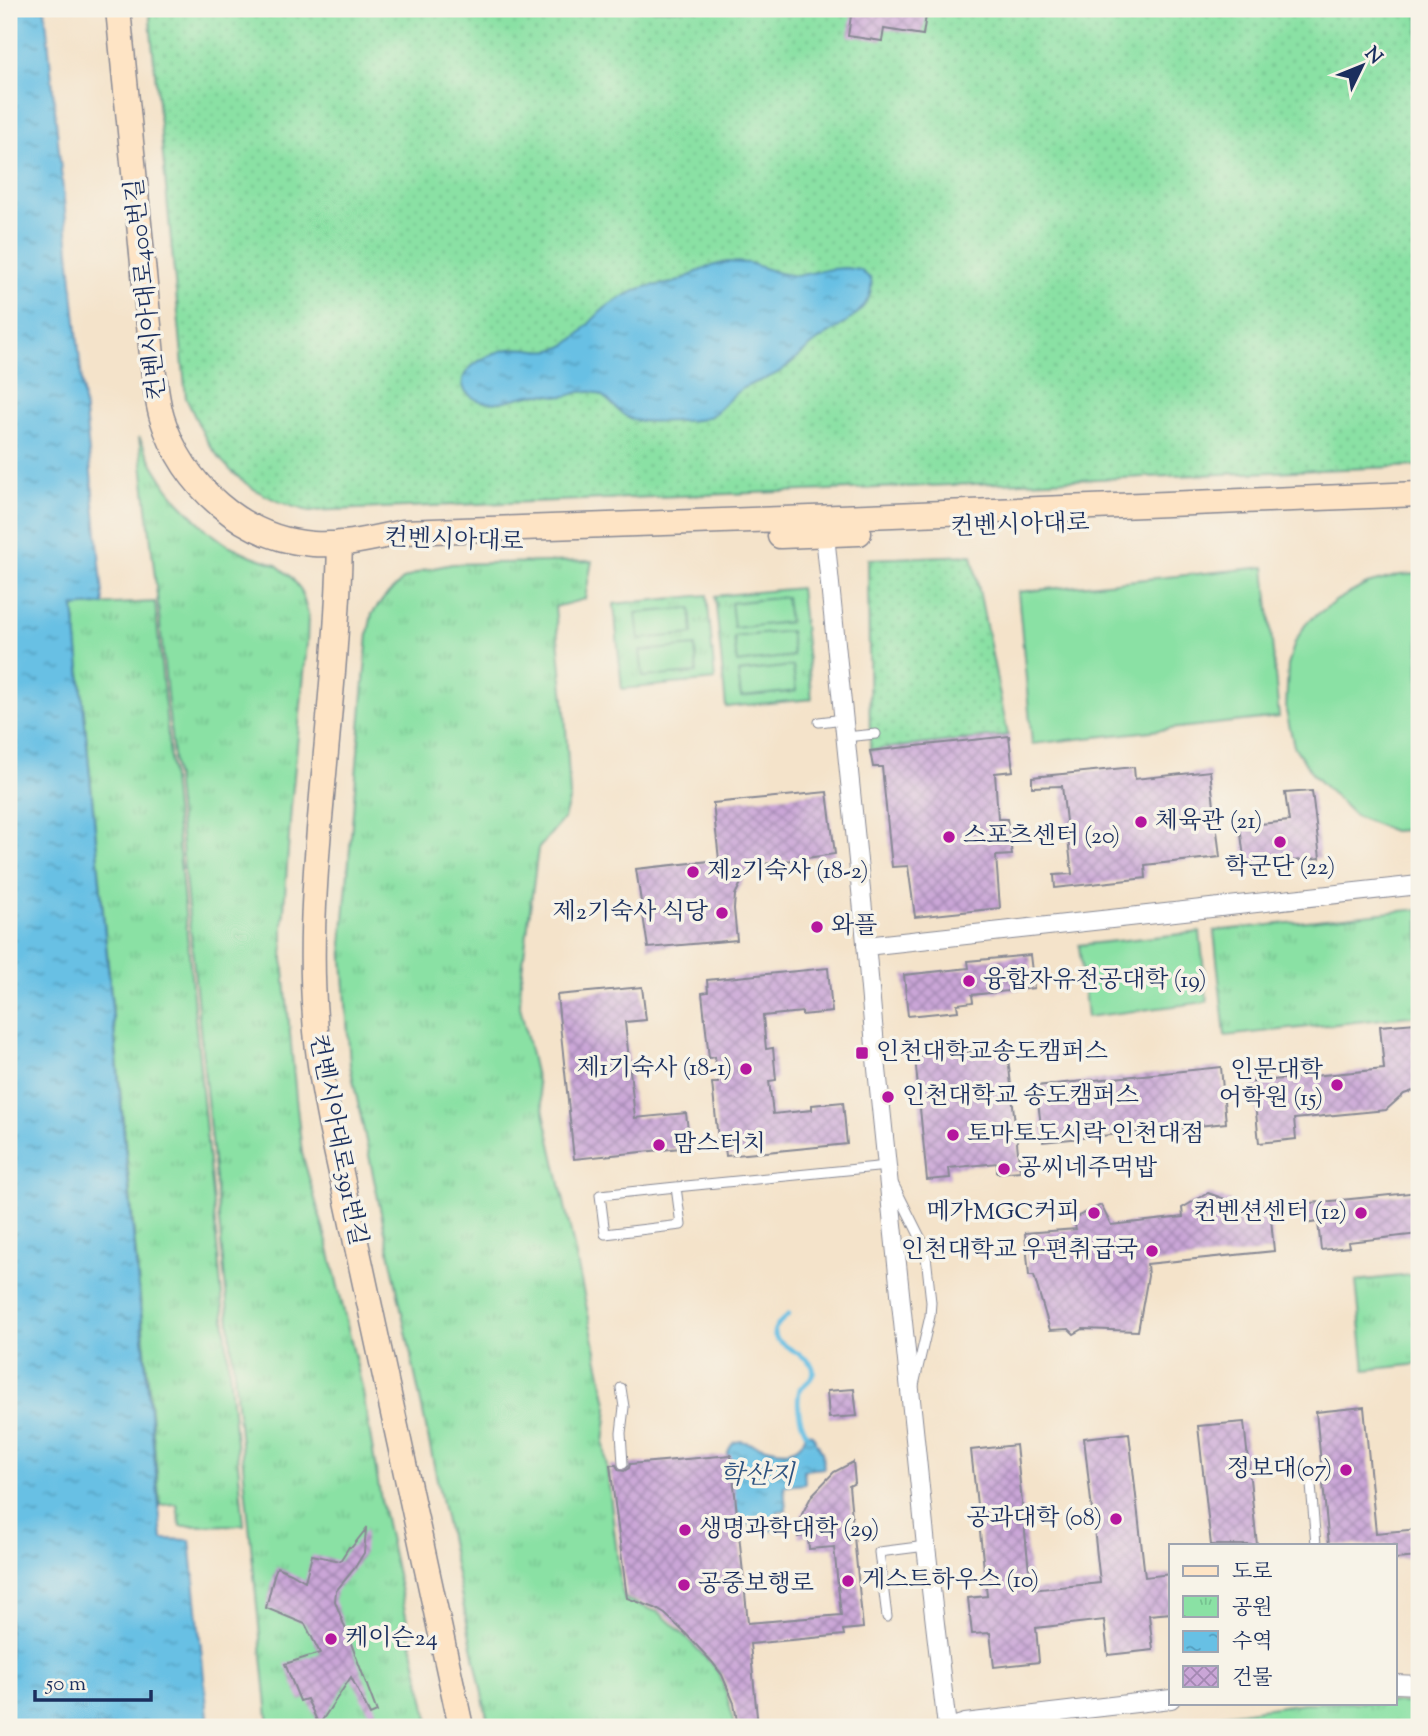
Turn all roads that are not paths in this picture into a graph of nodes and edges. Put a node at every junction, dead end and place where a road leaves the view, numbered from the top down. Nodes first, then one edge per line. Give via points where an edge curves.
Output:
1 (118, 9) edge
2 (1419, 494) edge
3 (1419, 511) edge
4 (825, 535) junction
5 (370, 538) junction
6 (340, 543) junction
7 (819, 722) dead end
8 (844, 728) junction
9 (876, 734) dead end
10 (1417, 884) edge
11 (866, 946) junction
12 (888, 1170) junction
13 (676, 1187) junction
14 (621, 1388) dead end
15 (911, 1399) junction
16 (623, 1464) dead end
17 (1311, 1485) dead end
18 (1316, 1544) edge
19 (926, 1546) junction
20 (887, 1617) dead end
21 (1396, 1684) edge
22 (1419, 1685) edge
23 (1169, 1699) edge
24 (461, 1727) edge
25 (947, 1727) edge
26 (952, 1727) edge

1 - 6 main road, 컨벤시아대로400번길 via 158,405 170,439 201,487 243,522 292,540
2 - 5 main road, 컨벤시아대로 via 404,532
3 - 4 main road, 컨벤시아대로
4 - 5 main road, 컨벤시아대로 via 461,546
4 - 8 street
5 - 6 main road, 컨벤시아대로400번길
6 - 24 main road, 컨벤시아대로391번길 via 315,890 317,1044
7 - 8 lane
8 - 9 lane
8 - 11 street
10 - 11 street
11 - 12 street
12 - 13 lane
12 - 15 street
12 - 15 lane via 922,1241 931,1302
13 - 13 lane via 600,1195 605,1234 681,1225
14 - 16 lane
15 - 19 street
17 - 18 lane
19 - 20 lane via 879,1552
19 - 25 street
21 - 22 street
23 - 26 street

